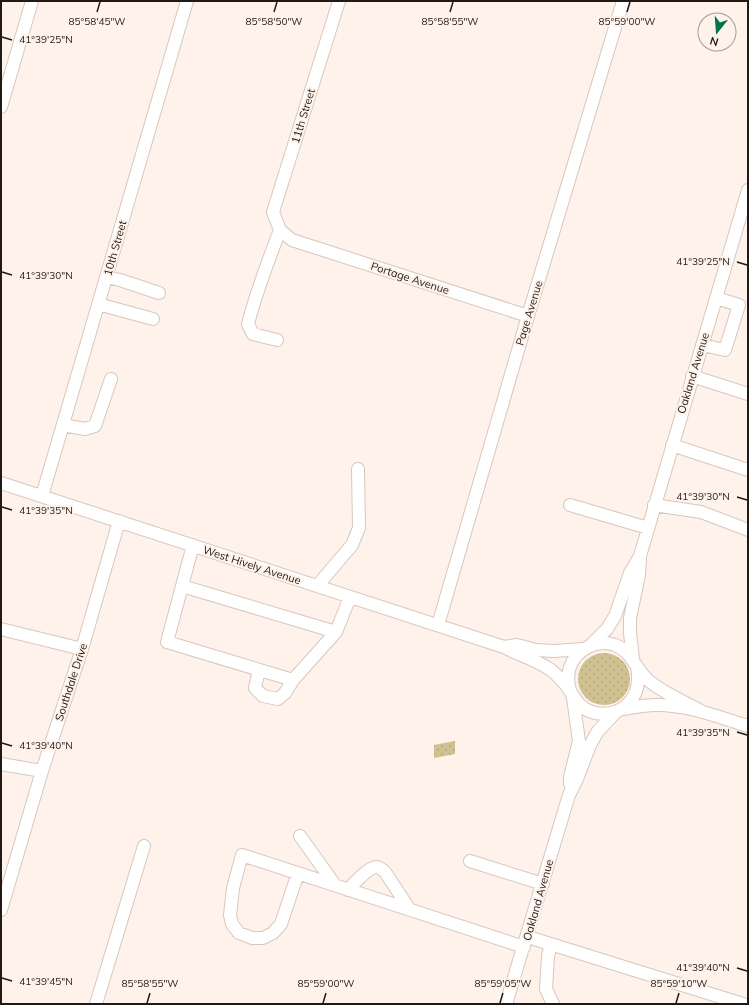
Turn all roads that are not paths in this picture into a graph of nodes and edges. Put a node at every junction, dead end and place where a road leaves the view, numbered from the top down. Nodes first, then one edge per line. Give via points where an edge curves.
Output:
1 (32, 1) edge
2 (188, 1) edge
3 (339, 1) edge
4 (623, 1) edge
5 (1, 107) edge
6 (748, 190) edge
7 (745, 210) edge
8 (280, 230) junction
9 (106, 278) junction
10 (159, 293) dead end
11 (716, 298) junction
12 (98, 304) junction
13 (744, 306) edge
14 (528, 316) junction
15 (153, 319) dead end
16 (276, 340) dead end
17 (702, 345) junction
18 (692, 376) junction
19 (110, 380) dead end
20 (748, 394) edge
21 (63, 425) junction
22 (672, 446) junction
23 (358, 468) dead end
24 (748, 470) edge
25 (1, 483) edge
26 (42, 496) junction
27 (570, 505) dead end
28 (654, 505) junction
29 (120, 522) junction
30 (648, 528) junction
31 (748, 530) edge
32 (193, 545) junction
33 (640, 556) junction
34 (182, 586) junction
35 (316, 586) junction
36 (350, 596) junction
37 (438, 625) junction
38 (1, 629) edge
39 (336, 632) junction
40 (504, 647) junction
41 (587, 647) junction
42 (82, 649) junction
43 (635, 663) junction
44 (258, 670) junction
45 (292, 680) junction
46 (571, 694) junction
47 (619, 711) junction
48 (701, 711) junction
49 (748, 726) edge
50 (1, 764) edge
51 (42, 771) junction
52 (569, 796) junction
53 (300, 836) dead end
54 (144, 846) dead end
55 (470, 861) dead end
56 (298, 874) junction
57 (543, 884) junction
58 (335, 886) junction
59 (348, 890) junction
60 (1, 910) edge
61 (410, 910) junction
62 (526, 942) junction
63 (551, 944) junction
64 (96, 1004) edge
65 (506, 1004) edge
66 (553, 1004) edge
67 (743, 1004) edge

1 - 5 street
2 - 9 street, 10th Street
3 - 8 street, 11th Street via 273,212
4 - 14 street, Page Avenue
6 - 7 street, Oakland Avenue
7 - 11 street, Oakland Avenue
8 - 14 street, Portage Avenue via 292,240
8 - 16 street via 252,306 248,324 253,334
9 - 10 street
9 - 12 street, 10th Street
11 - 13 street
11 - 17 street, Oakland Avenue
12 - 15 street
12 - 21 street, 10th Street
13 - 17 street via 725,350
14 - 37 street, Page Avenue
17 - 18 street, Oakland Avenue
18 - 20 street
18 - 22 street, Oakland Avenue
19 - 21 street via 95,426 85,429
21 - 26 street, 10th Street
22 - 24 street
22 - 28 street, Oakland Avenue
23 - 35 street via 359,528 352,545
25 - 26 street, West Hively Avenue
26 - 29 street, West Hively Avenue
27 - 30 street
28 - 30 street, Oakland Avenue
28 - 31 street via 701,512
29 - 32 street, West Hively Avenue
29 - 42 street, Southdale Drive
30 - 33 street, Oakland Avenue
32 - 34 street
32 - 35 street, West Hively Avenue
33 - 41 street, Oakland Avenue via 630,573 615,616 607,629
33 - 43 street, Oakland Avenue via 639,575 630,618
34 - 39 street
34 - 44 street via 167,642
35 - 36 street, West Hively Avenue
36 - 37 street, West Hively Avenue
36 - 39 street
37 - 40 street, West Hively Avenue
38 - 42 street
39 - 45 street
40 - 41 street via 517,645 554,651
40 - 46 street via 550,670
41 - 43 street via 602,643 614,644 625,650
41 - 46 street via 575,657 569,668
42 - 51 street, Southdale Drive
43 - 47 street via 639,679 637,691 631,701
43 - 48 street via 647,679 658,688
44 - 45 street
44 - 45 street via 255,688 263,696 278,699 286,693
46 - 47 street via 581,706 592,712 604,714
46 - 52 street, Oakland Avenue via 579,742 570,777
47 - 48 street via 657,705
47 - 52 street, Oakland Avenue via 598,731
48 - 49 street
50 - 51 street
51 - 60 street, Southdale Drive
52 - 57 street, Oakland Avenue
53 - 58 street
54 - 64 street
55 - 57 street
56 - 56 street via 242,855 233,888 230,915 232,924 239,933 252,938 263,938 273,933 281,924
56 - 58 street
57 - 62 street, Oakland Avenue
58 - 59 street
59 - 61 street
59 - 61 street via 370,869 380,868
61 - 62 street
62 - 63 street
62 - 65 street, Oakland Avenue
63 - 66 street via 546,989
63 - 67 street

